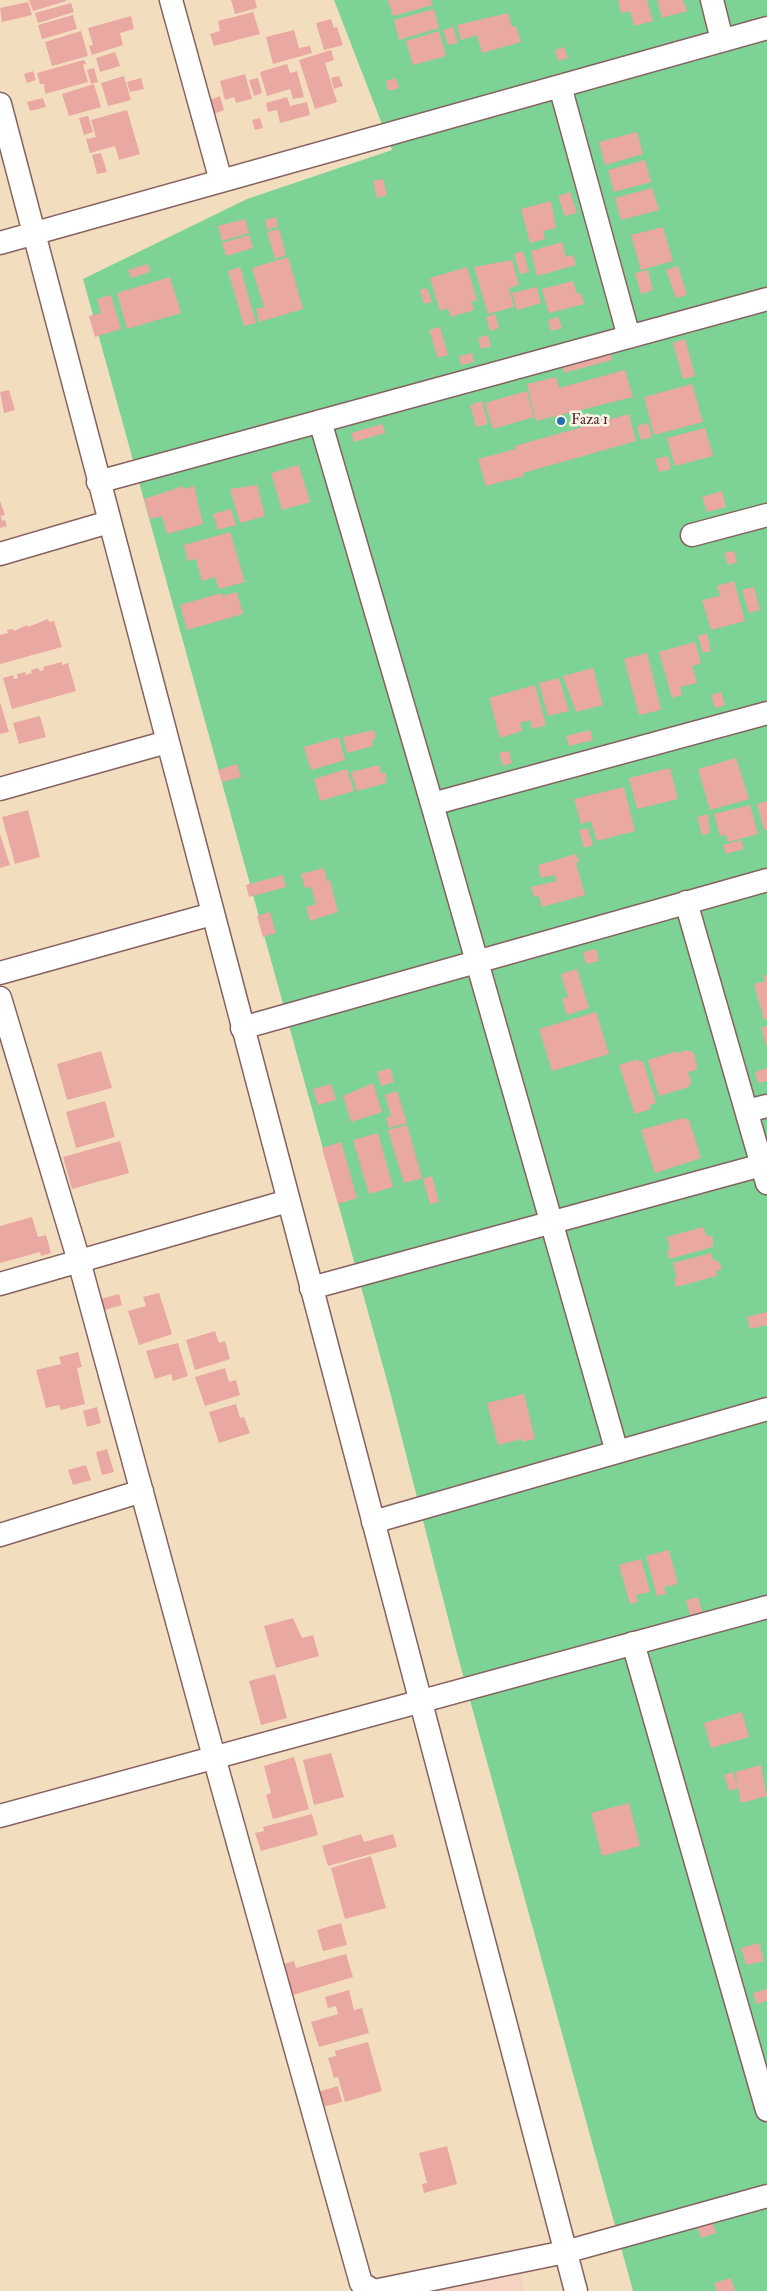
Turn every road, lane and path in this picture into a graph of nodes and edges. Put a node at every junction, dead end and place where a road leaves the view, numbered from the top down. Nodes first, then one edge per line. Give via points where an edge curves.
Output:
1 (171, 0) edge
2 (712, 0) edge
3 (767, 28) edge
4 (722, 40) junction
5 (560, 86) junction
6 (0, 104) edge
7 (221, 181) junction
8 (33, 234) junction
9 (0, 243) edge
10 (767, 299) edge
11 (628, 337) junction
12 (320, 422) junction
13 (98, 482) junction
14 (767, 515) edge
15 (108, 522) junction
16 (692, 535) dead end
17 (0, 554) edge
18 (767, 713) edge
19 (167, 742) junction
20 (0, 789) edge
21 (432, 804) junction
22 (767, 880) edge
23 (686, 902) junction
24 (212, 914) junction
25 (476, 962) junction
26 (0, 973) edge
27 (0, 998) edge
28 (242, 1028) junction
29 (757, 1108) edge
30 (764, 1174) edge
31 (288, 1201) junction
32 (551, 1222) junction
33 (80, 1261) junction
34 (0, 1284) edge
35 (311, 1288) junction
36 (767, 1409) edge
37 (616, 1452) junction
38 (142, 1491) junction
39 (373, 1522) junction
40 (0, 1536) edge
41 (767, 1607) edge
42 (633, 1643) junction
43 (420, 1700) junction
44 (214, 1757) junction
45 (0, 1816) edge
46 (767, 2110) edge
47 (767, 2196) edge
48 (565, 2252) junction
49 (576, 2291) edge

1 - 7 street
2 - 4 street
3 - 4 street
4 - 5 street
5 - 7 street
5 - 11 street
6 - 8 street
7 - 8 street
8 - 9 street
8 - 13 street
10 - 11 street
11 - 12 street
12 - 13 street
12 - 21 street
13 - 15 street
14 - 16 street
15 - 17 street
15 - 19 street
18 - 21 street
19 - 20 street
19 - 24 street
21 - 25 street
22 - 23 street
23 - 25 street
23 - 29 street
24 - 26 street
24 - 28 street
25 - 28 street
25 - 32 street
27 - 33 street
28 - 31 street
29 - 30 street
30 - 32 street
31 - 33 street
31 - 35 street
32 - 35 street
32 - 37 street
33 - 34 street
33 - 38 street
35 - 39 street
36 - 37 street
37 - 39 street
38 - 40 street
38 - 44 street
39 - 43 street
41 - 42 street
42 - 43 street
42 - 46 street
43 - 44 street
43 - 48 street
44 - 45 street
44 - 48 street via 361,2283 374,2291
47 - 48 street
48 - 49 street

